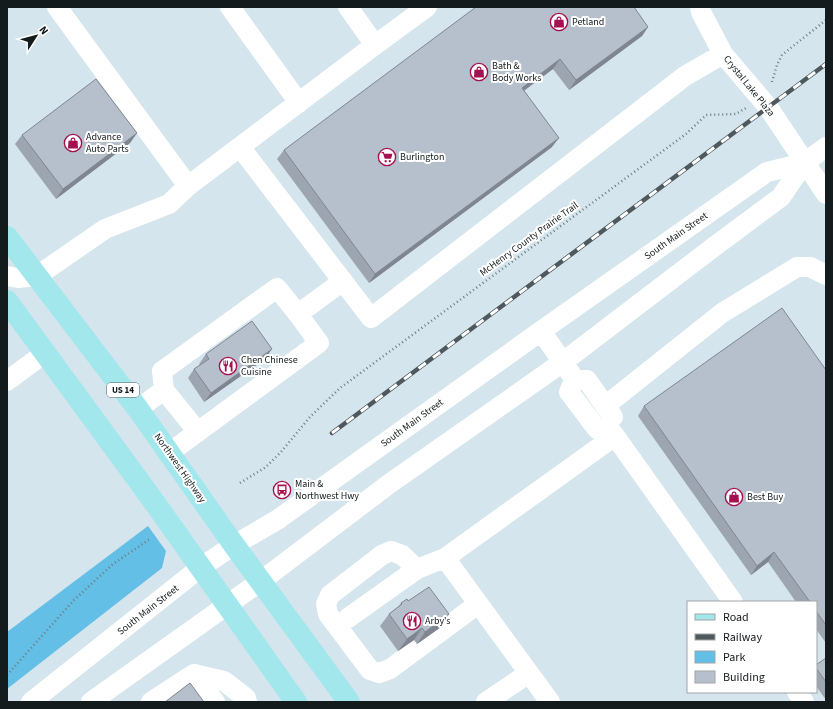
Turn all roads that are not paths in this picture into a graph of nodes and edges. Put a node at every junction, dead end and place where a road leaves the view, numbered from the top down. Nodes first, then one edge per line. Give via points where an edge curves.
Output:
1 (57, 7) edge
2 (230, 7) edge
3 (348, 7) edge
4 (427, 7) edge
5 (700, 7) edge
6 (375, 45) junction
7 (723, 54) junction
8 (299, 103) junction
9 (826, 146) edge
10 (240, 147) junction
11 (804, 163) junction
12 (188, 186) junction
13 (826, 194) edge
14 (7, 237) edge
15 (826, 275) edge
16 (7, 276) edge
17 (37, 276) junction
18 (343, 282) junction
19 (7, 302) edge
20 (298, 314) junction
21 (541, 331) junction
22 (45, 353) junction
23 (563, 362) junction
24 (574, 380) junction
25 (7, 381) edge
26 (164, 390) junction
27 (605, 406) junction
28 (138, 409) junction
29 (198, 432) junction
30 (613, 433) junction
31 (169, 453) junction
32 (234, 545) junction
33 (445, 558) junction
34 (200, 568) junction
35 (417, 569) junction
36 (261, 581) junction
37 (732, 601) edge
38 (478, 604) junction
39 (226, 605) junction
40 (348, 618) dead end
41 (528, 673) junction
42 (194, 674) junction
43 (797, 693) edge
44 (31, 702) edge
45 (90, 702) edge
46 (152, 702) edge
47 (215, 702) edge
48 (247, 702) edge
49 (296, 702) edge
50 (349, 702) edge
51 (486, 702) edge
52 (550, 702) edge
53 (804, 702) edge

1 - 12 street
2 - 8 street
3 - 6 street
4 - 6 street
5 - 7 street, Crystal Lake Plaza
6 - 8 street
7 - 11 street, Crystal Lake Plaza via 760,96
7 - 18 street via 685,76 371,318
8 - 10 street
9 - 11 street, South Main Street
10 - 12 street
10 - 18 street
11 - 13 street, Crystal Lake Plaza
11 - 21 street, South Main Street via 767,172
11 - 23 street, South Main Street via 781,198
12 - 17 street via 168,204 105,228
14 - 17 main road, Northwest Highway / US 14
15 - 27 street via 810,267 797,267 722,314
16 - 17 street
17 - 28 main road, Northwest Highway / US 14
18 - 20 street
19 - 22 main road
20 - 26 street via 277,288 162,371
20 - 29 street via 319,343
21 - 23 street
21 - 32 street, South Main Street via 277,520
22 - 25 street
22 - 34 main road
23 - 24 street
23 - 36 street, South Main Street via 389,484
24 - 27 street via 587,380
24 - 30 street via 569,392 597,429
26 - 28 street
26 - 29 street
27 - 30 street via 613,416
28 - 31 main road, Northwest Highway / US 14
29 - 31 street
30 - 33 street
30 - 37 street
31 - 32 main road, Northwest Highway / US 14
32 - 34 street, South Main Street
32 - 36 main road, Northwest Highway / US 14
33 - 35 street
33 - 38 street
34 - 39 main road
34 - 44 street, South Main Street
35 - 38 street via 402,555 391,551 382,555 330,595 326,604 328,614 370,670 379,673 390,669
35 - 40 street
36 - 39 street, South Main Street
36 - 50 main road, Northwest Highway / US 14
38 - 41 street
39 - 45 street, South Main Street
39 - 49 main road
41 - 51 street
41 - 52 street
42 - 46 street
42 - 47 street
42 - 48 street via 224,681 246,698
43 - 53 street

